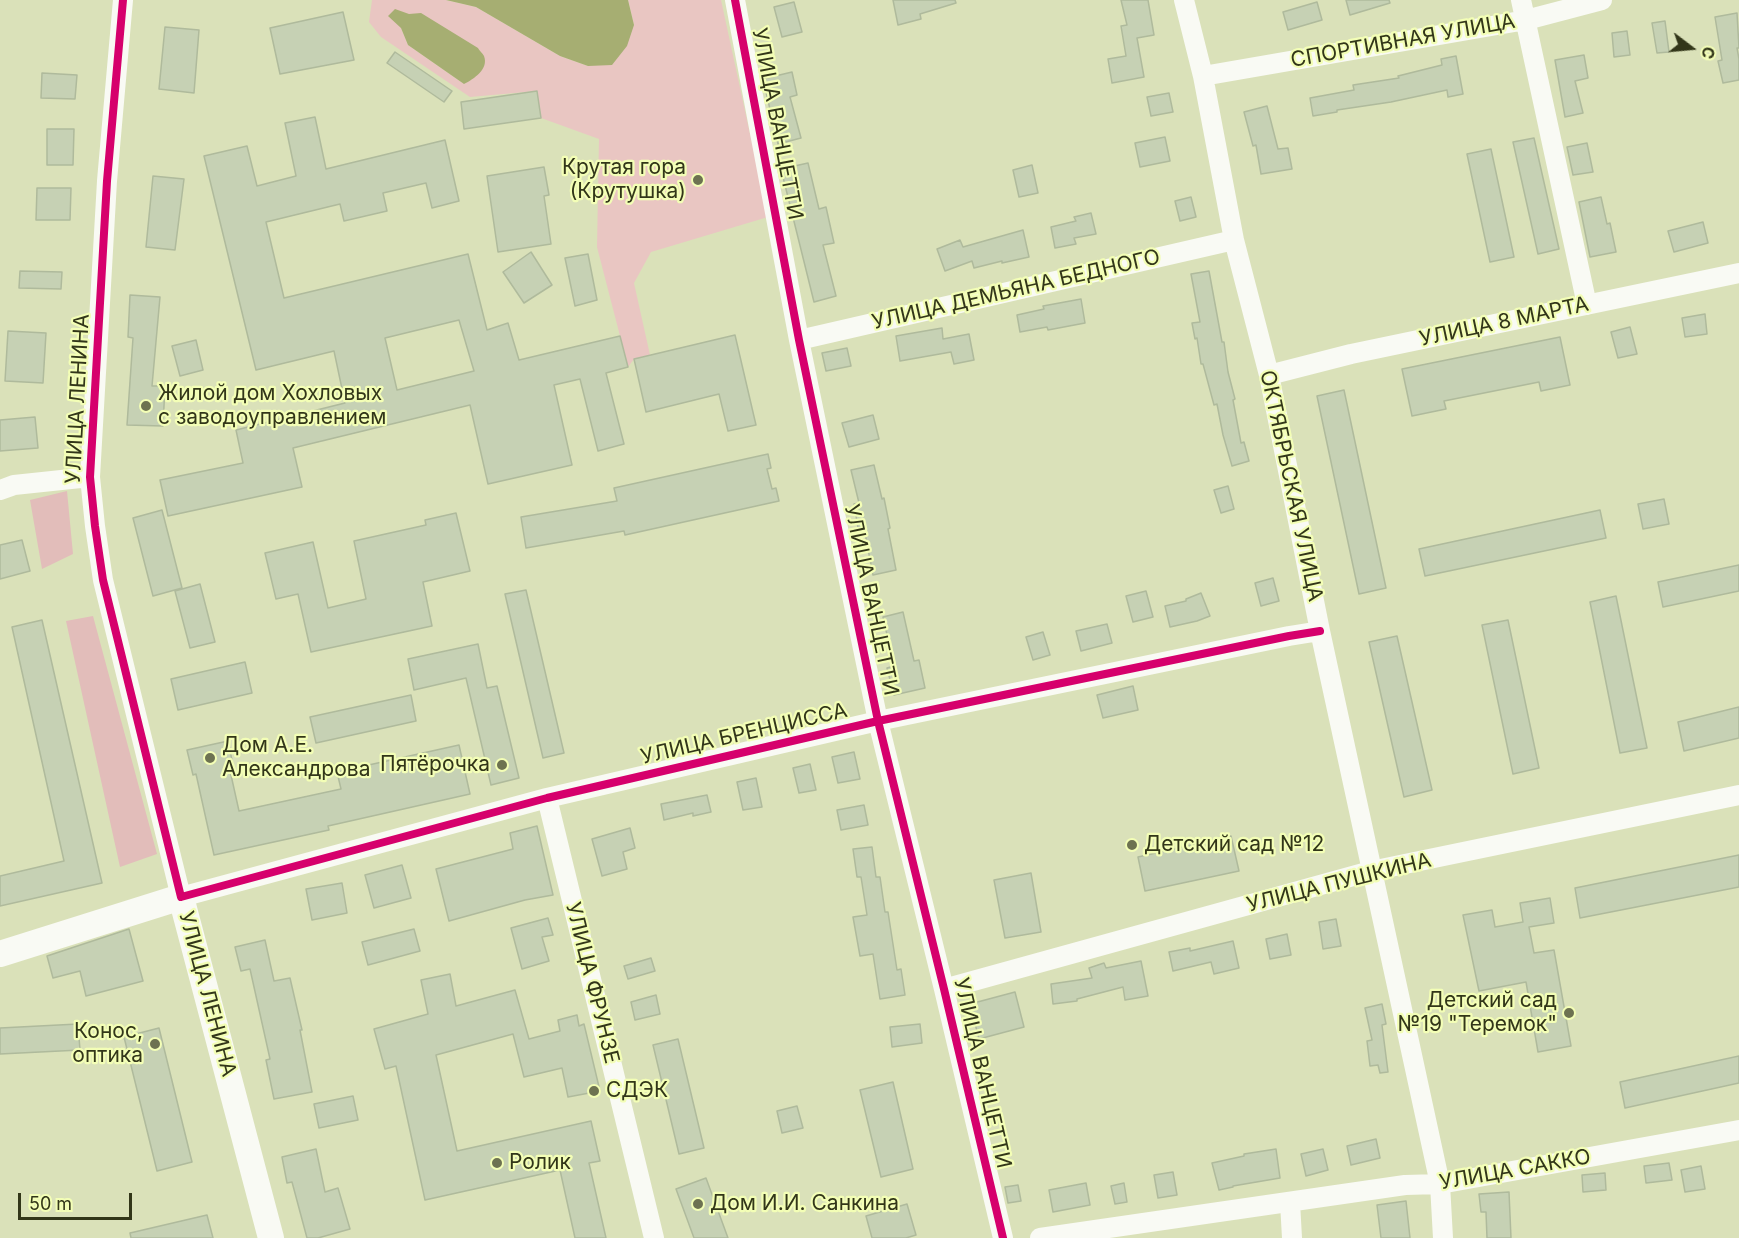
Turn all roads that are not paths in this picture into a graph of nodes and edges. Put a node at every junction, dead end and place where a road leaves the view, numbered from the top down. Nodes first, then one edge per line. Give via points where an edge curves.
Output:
1 (123, 0) edge
2 (735, 0) edge
3 (1184, 0) edge
4 (1521, 0) edge
5 (1602, 0) edge
6 (1526, 20) junction
7 (1203, 76) junction
8 (1234, 240) junction
9 (1739, 273) edge
10 (1587, 305) junction
11 (799, 340) junction
12 (1269, 375) junction
13 (90, 477) junction
14 (0, 490) edge
15 (1320, 631) junction
16 (878, 721) junction
17 (1739, 795) edge
18 (547, 798) junction
19 (1371, 871) junction
20 (182, 897) junction
21 (0, 954) edge
22 (944, 989) junction
23 (1739, 1130) edge
24 (1440, 1184) junction
25 (1290, 1202) junction
26 (271, 1238) edge
27 (654, 1238) edge
28 (1003, 1238) edge
29 (1040, 1238) edge
30 (1292, 1238) edge
31 (1443, 1238) edge

1 - 13 street, УЛИЦА ЛЕНИНА via 107,181
2 - 11 street, УЛИЦА ВАНЦЕТТИ
3 - 7 street, ОКТЯБРЬСКАЯ УЛИЦА
4 - 6 street
5 - 6 street, СПОРТИВНАЯ УЛИЦА
6 - 7 street, СПОРТИВНАЯ УЛИЦА
6 - 10 street
7 - 8 street, ОКТЯБРЬСКАЯ УЛИЦА
8 - 11 street, УЛИЦА ДЕМЬЯНА БЕДНОГО
8 - 12 street, ОКТЯБРЬСКАЯ УЛИЦА
9 - 10 street, УЛИЦА 8 МАРТА
10 - 12 street, УЛИЦА 8 МАРТА
11 - 16 street, УЛИЦА ВАНЦЕТТИ
12 - 15 street, ОКТЯБРЬСКАЯ УЛИЦА
13 - 14 street
13 - 20 street, УЛИЦА ЛЕНИНА via 103,580
15 - 16 street, УЛИЦА БРЕНЦИССА
15 - 19 street, ОКТЯБРЬСКАЯ УЛИЦА
16 - 18 street, УЛИЦА БРЕНЦИССА
16 - 22 street, УЛИЦА ВАНЦЕТТИ
17 - 19 street, УЛИЦА ПУШКИНА
18 - 20 street, УЛИЦА БРЕНЦИССА
18 - 27 street, УЛИЦА ФРУНЗЕ
19 - 22 street, УЛИЦА ПУШКИНА
19 - 24 street, ОКТЯБРЬСКАЯ УЛИЦА
20 - 21 main road
20 - 26 main road, УЛИЦА ЛЕНИНА
22 - 28 street, УЛИЦА ВАНЦЕТТИ
23 - 24 street, УЛИЦА САККО
24 - 25 street, УЛИЦА САККО via 1405,1185
24 - 31 street, ОКТЯБРЬСКАЯ УЛИЦА
25 - 29 street, УЛИЦА САККО
25 - 30 street

